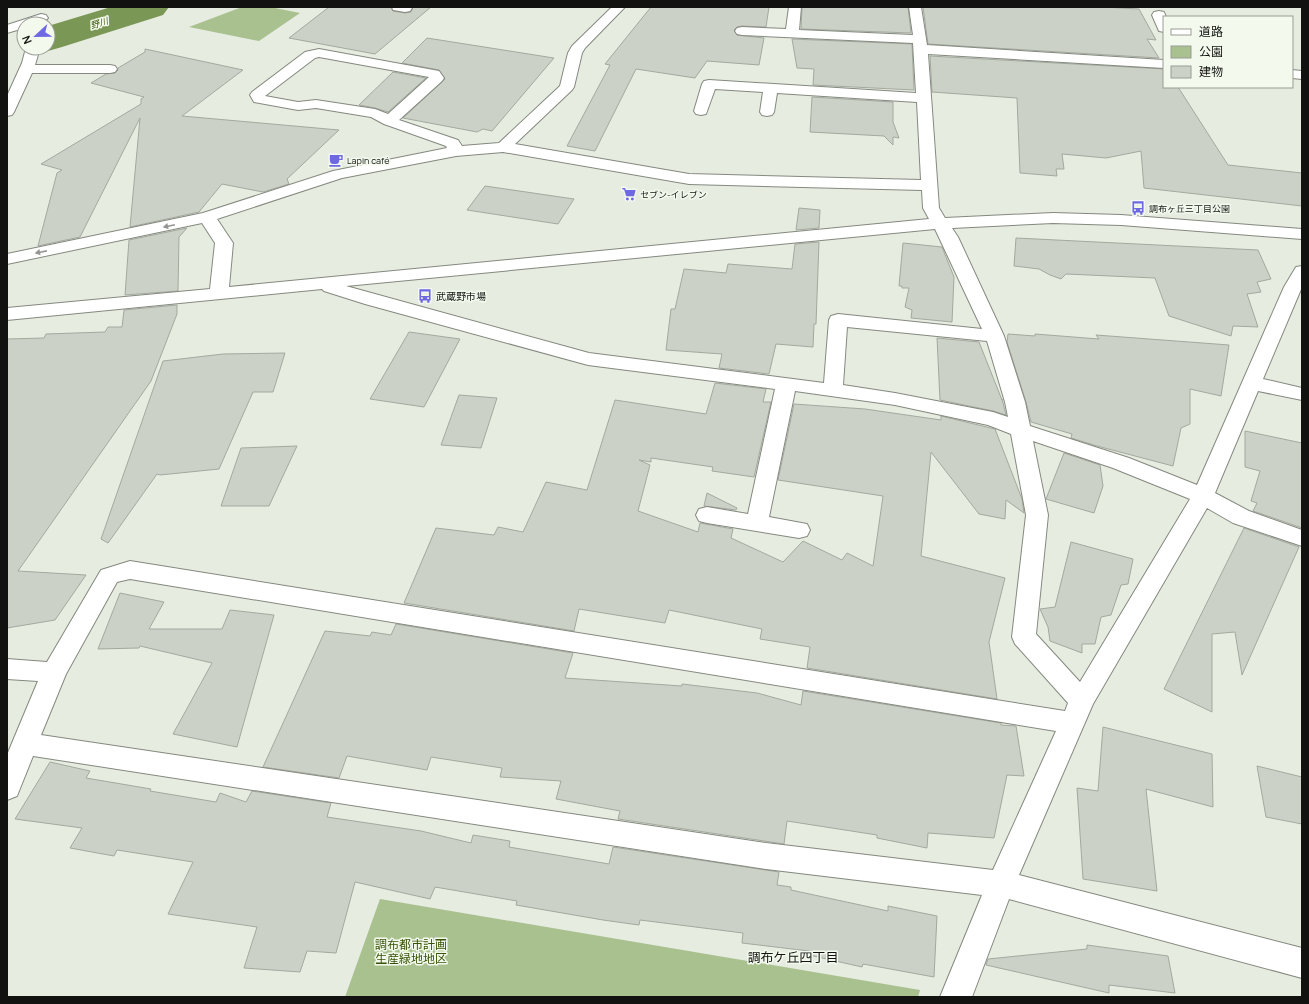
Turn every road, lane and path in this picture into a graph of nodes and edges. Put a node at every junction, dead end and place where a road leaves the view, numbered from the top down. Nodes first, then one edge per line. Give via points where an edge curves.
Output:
1 (619, 7) edge
2 (795, 7) edge
3 (915, 7) edge
4 (1159, 15) dead end
5 (1163, 25) edge
6 (742, 31) dead end
7 (792, 33) junction
8 (921, 44) junction
9 (30, 56) edge
10 (1163, 64) edge
11 (27, 66) junction
12 (110, 69) dead end
13 (771, 87) junction
14 (10, 98) edge
15 (924, 98) junction
16 (701, 111) dead end
17 (7, 112) edge
18 (767, 112) dead end
19 (389, 121) junction
20 (503, 147) junction
21 (456, 150) junction
22 (929, 185) junction
23 (207, 217) junction
24 (940, 223) junction
25 (1302, 234) edge
26 (7, 259) edge
27 (1299, 282) edge
28 (321, 284) junction
29 (219, 293) junction
30 (7, 314) edge
31 (995, 336) junction
32 (1252, 383) junction
33 (786, 385) junction
34 (833, 390) junction
35 (1302, 394) edge
36 (1021, 430) junction
37 (1203, 496) junction
38 (707, 515) dead end
39 (757, 523) junction
40 (799, 530) dead end
41 (1302, 538) edge
42 (7, 669) edge
43 (54, 672) junction
44 (1077, 712) junction
45 (24, 744) junction
46 (7, 788) edge
47 (1001, 884) junction
48 (1302, 963) edge
49 (956, 997) edge

1 - 20 street via 579,46 567,87
2 - 7 street
3 - 8 street
4 - 5 street
6 - 7 street
7 - 8 street
8 - 10 street
8 - 15 street
9 - 11 street
11 - 12 street
11 - 14 street
13 - 15 street
13 - 16 street via 709,84
13 - 18 street
14 - 17 street
15 - 22 street
19 - 19 street via 375,113 316,104 298,106 259,99 257,95 310,55 318,53 434,74 437,78
19 - 21 street via 453,143
20 - 21 street
20 - 22 street via 690,179
21 - 23 street via 339,174
22 - 24 street via 931,208
23 -> 26 street
23 - 29 street via 224,243
24 - 25 street via 1053,218 1121,220
24 - 28 street
24 - 31 street
27 - 32 street
28 - 29 street
28 - 33 street via 588,359
29 - 30 street
31 - 34 street via 838,320
31 - 36 street
32 - 35 street
32 - 37 street
33 - 34 street
33 - 39 street
34 - 36 street via 895,399 993,419
36 - 37 street via 1121,463
36 - 44 street via 1036,515 1024,637
37 - 41 street via 1241,517
37 - 44 street
38 - 39 street
39 - 40 street
42 - 43 street
43 - 44 street via 109,576 130,570
43 - 45 street
44 - 47 street
45 - 46 street
45 - 47 street via 766,856
47 - 48 street
47 - 49 street

